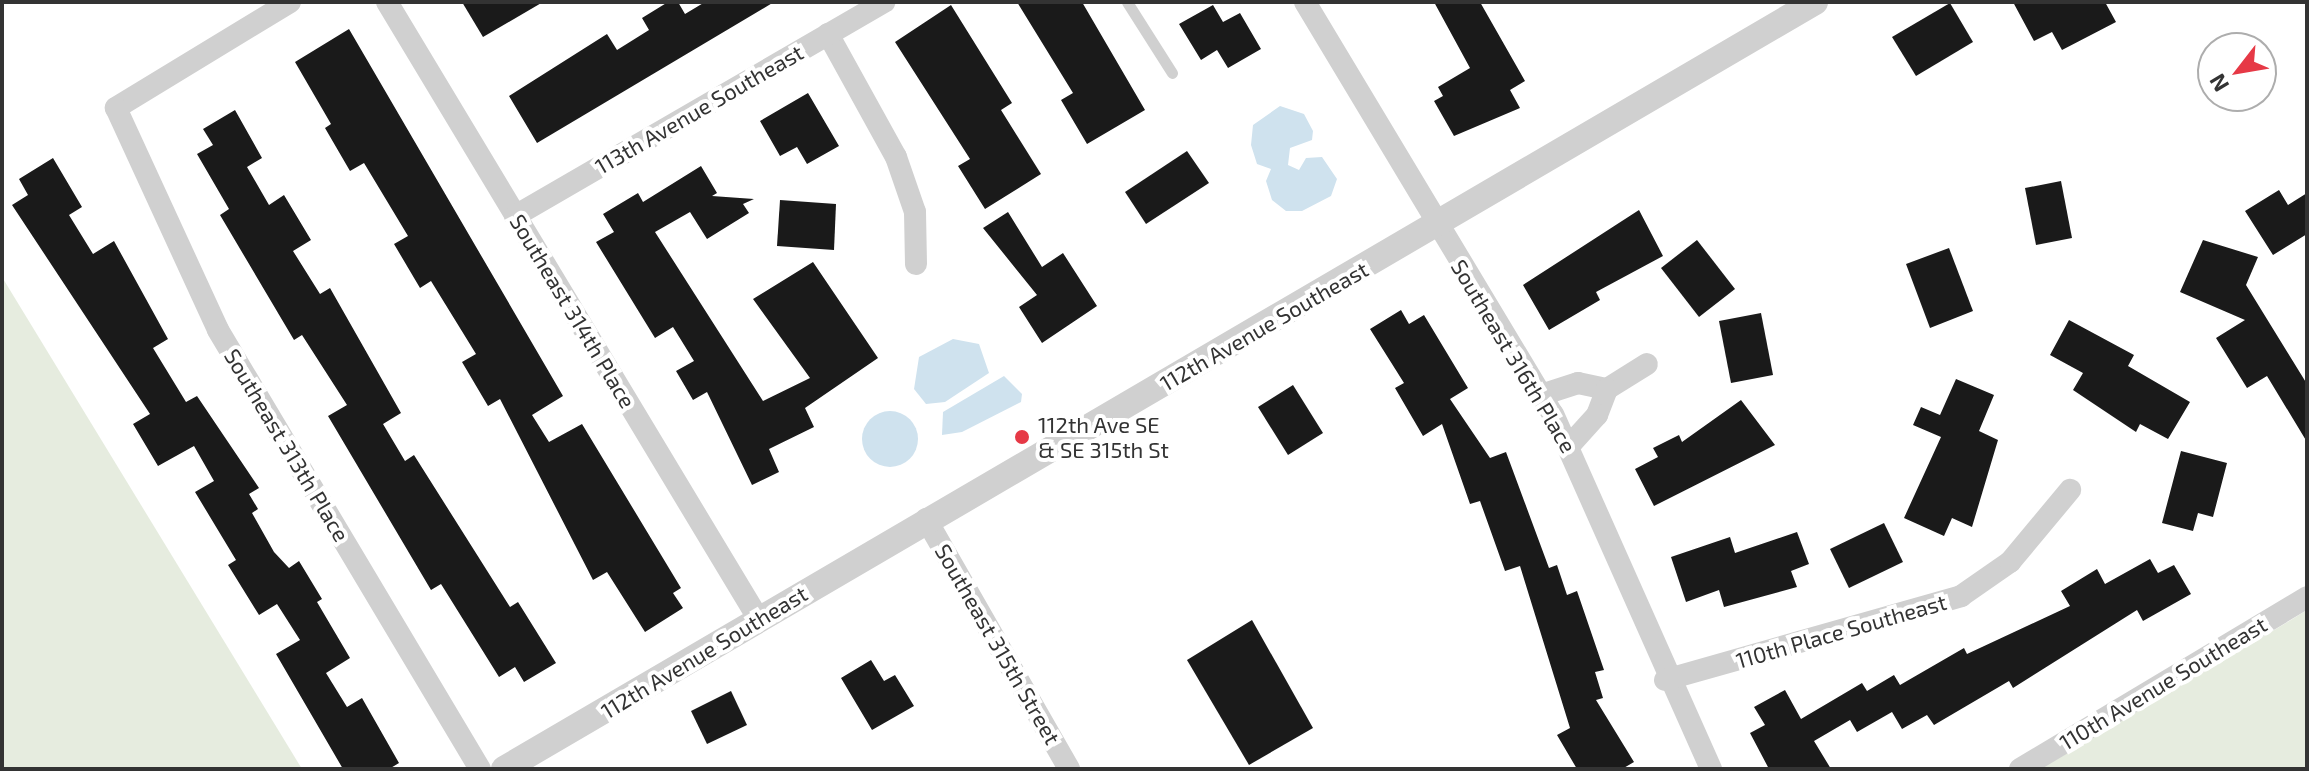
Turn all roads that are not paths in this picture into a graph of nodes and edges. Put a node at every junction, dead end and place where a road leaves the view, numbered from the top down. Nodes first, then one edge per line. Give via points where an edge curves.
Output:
1 (290, 2) edge
2 (387, 2) edge
3 (884, 2) edge
4 (1127, 2) edge
5 (1305, 2) edge
6 (1815, 2) edge
7 (828, 34) junction
8 (1172, 73) dead end
9 (515, 216) junction
10 (1436, 227) junction
11 (916, 264) dead end
12 (1647, 364) dead end
13 (1607, 389) junction
14 (1541, 395) junction
15 (1570, 445) junction
16 (2070, 490) dead end
17 (926, 519) junction
18 (2307, 597) edge
19 (759, 620) junction
20 (1665, 680) junction
21 (480, 769) edge
22 (504, 769) edge
23 (1069, 769) edge
24 (1711, 769) edge
25 (2020, 769) edge

1 - 21 street, Southeast 313th Place via 116,108 218,330
2 - 9 street, Southeast 314th Place
3 - 7 street, 113th Avenue Southeast
4 - 8 lane
5 - 10 street, Southeast 316th Place
6 - 10 street, 112th Avenue Southeast
7 - 9 street, 113th Avenue Southeast
7 - 11 street via 896,157 915,212
9 - 19 street, Southeast 314th Place
10 - 14 street, Southeast 316th Place
10 - 17 street, 112th Avenue Southeast
12 - 13 street
13 - 14 street via 1578,383
13 - 15 street via 1589,427
14 - 15 street, Southeast 316th Place
15 - 20 street, Southeast 316th Place
16 - 20 street, 110th Place Southeast via 2010,562 1961,596
17 - 19 street, 112th Avenue Southeast
17 - 23 street, Southeast 315th Street
18 - 25 street, 110th Avenue Southeast
19 - 22 street, 112th Avenue Southeast
20 - 24 street, Southeast 316th Place

